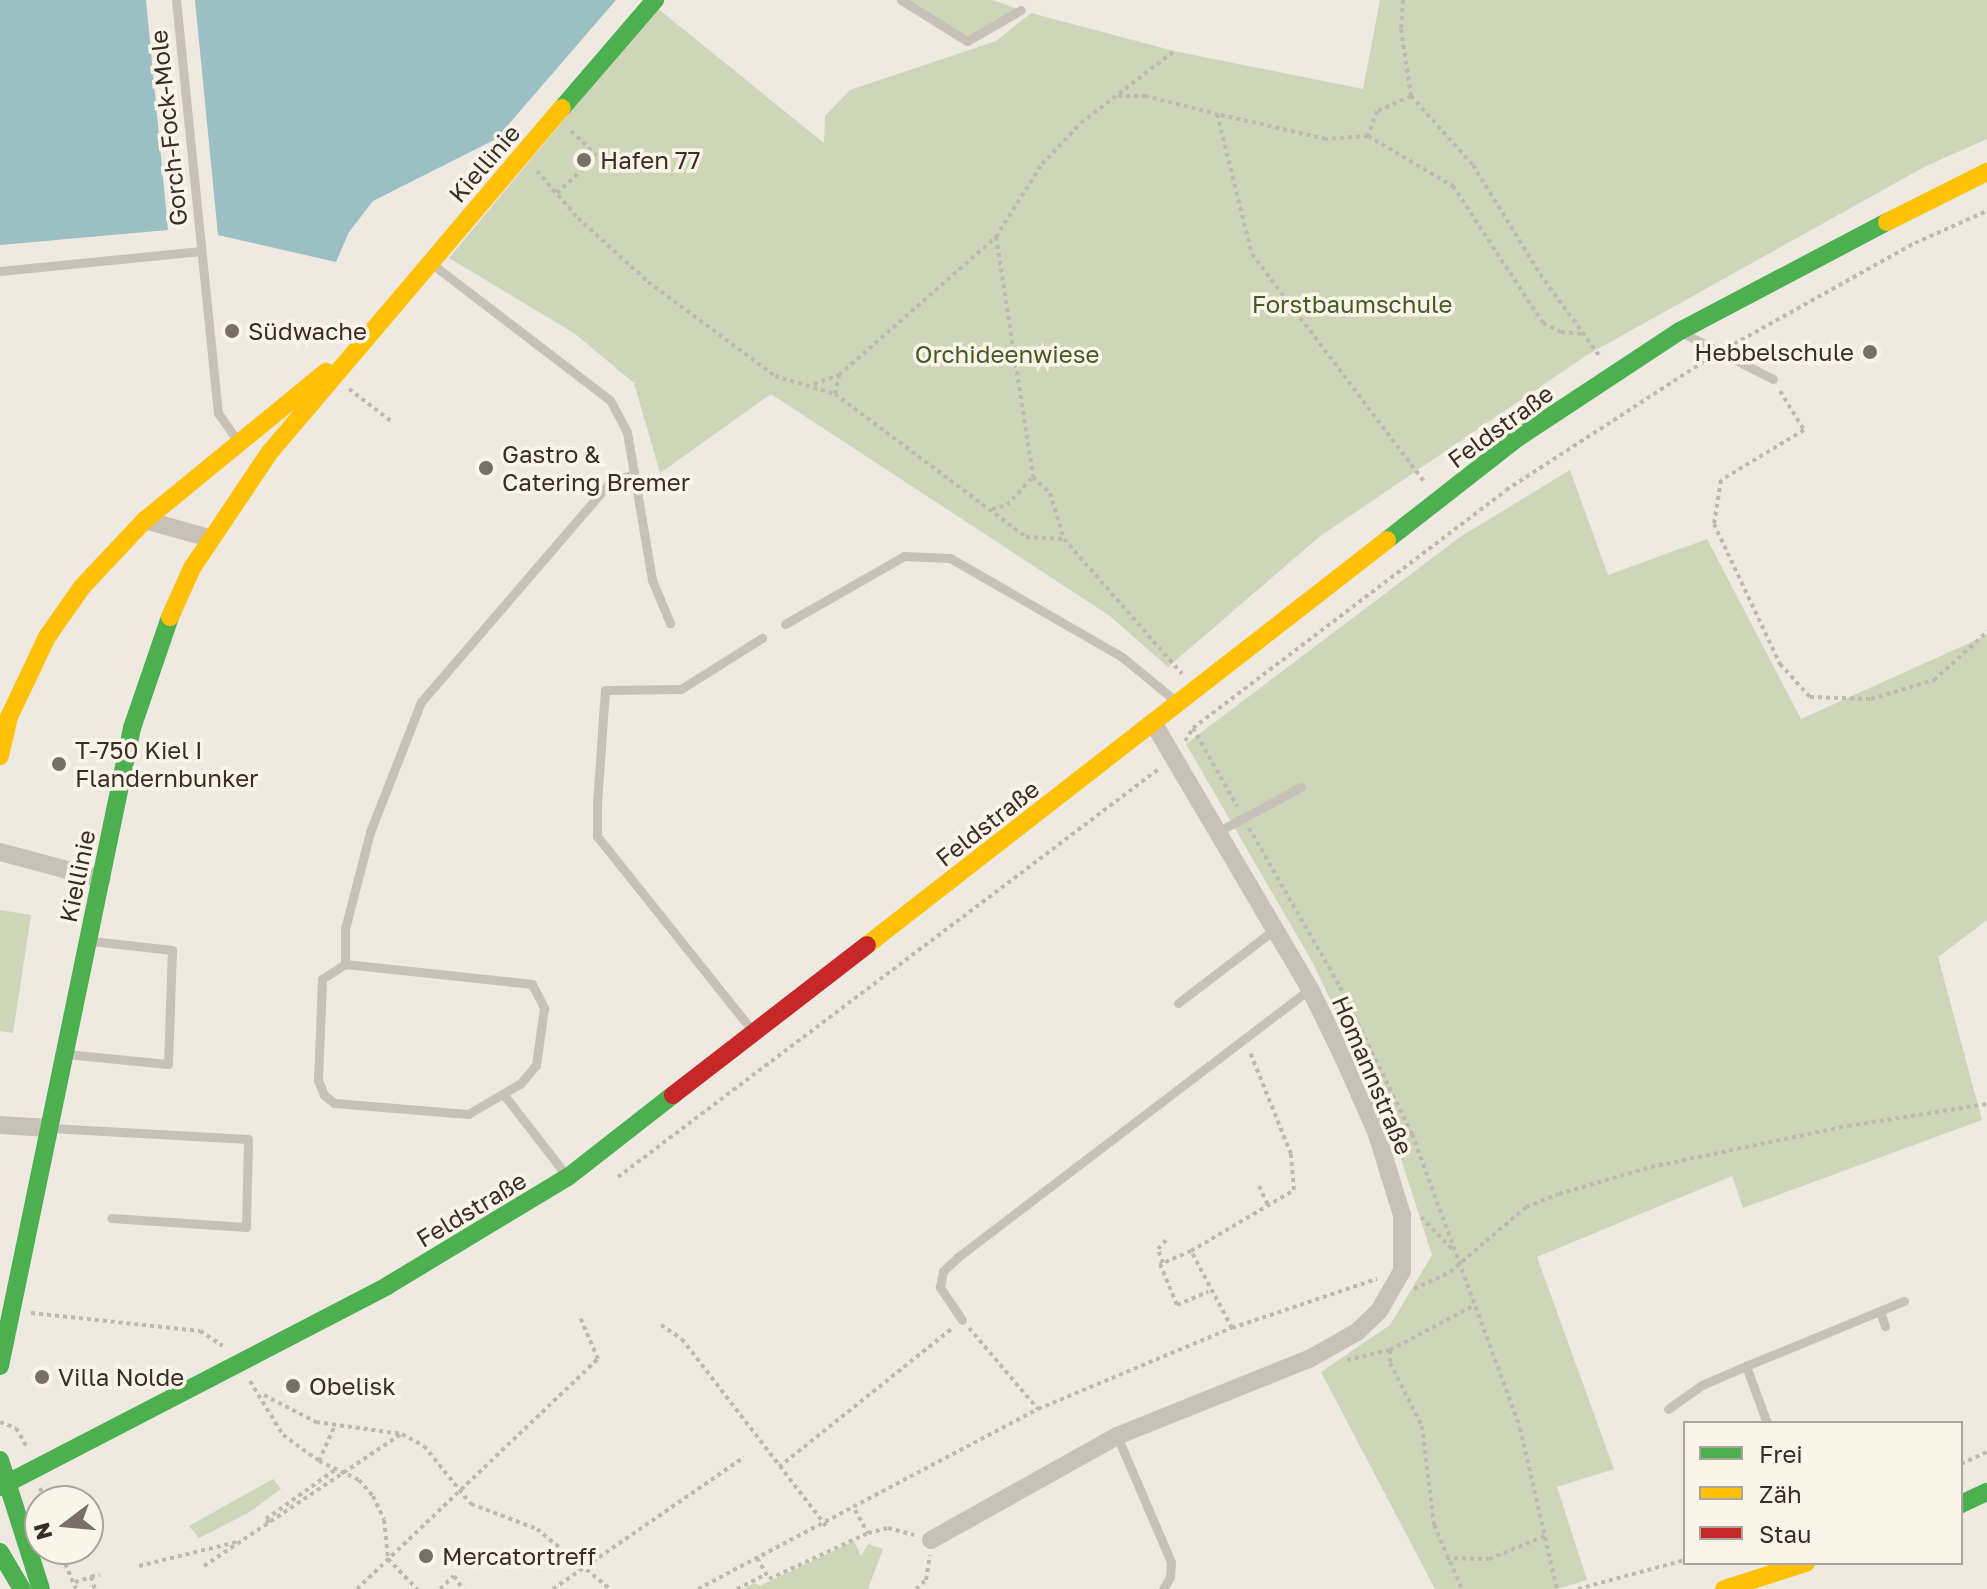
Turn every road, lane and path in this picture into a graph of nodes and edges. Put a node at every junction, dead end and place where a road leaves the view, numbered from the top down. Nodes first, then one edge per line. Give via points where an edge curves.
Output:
1 (176, 0) edge
2 (655, 0) edge
3 (901, 0) edge
4 (1403, 0) edge
5 (1021, 10) dead end
6 (1174, 51) dead end
7 (1118, 96) junction
8 (1411, 96) junction
9 (1217, 114) junction
10 (564, 125) dead end
11 (1368, 136) junction
12 (530, 164) dead end
13 (1987, 172) edge
14 (557, 193) junction
15 (1987, 211) edge
16 (996, 237) junction
17 (201, 251) junction
18 (429, 262) junction
19 (0, 271) edge
20 (1680, 331) junction
21 (1584, 334) junction
22 (1720, 352) junction
23 (348, 355) junction
24 (1600, 355) dead end
25 (839, 375) junction
26 (334, 378) junction
27 (1773, 379) joint
28 (812, 385) junction
29 (835, 394) junction
30 (391, 421) dead end
31 (237, 440) junction
32 (632, 475) junction
33 (1033, 477) junction
34 (1439, 501) junction
35 (992, 509) junction
36 (145, 520) junction
37 (209, 538) junction
38 (1064, 539) junction
39 (670, 623) dead end
40 (785, 624) dead end
41 (1987, 632) edge
42 (762, 638) dead end
43 (1196, 688) junction
44 (1178, 702) junction
45 (1153, 722) junction
46 (1193, 728) junction
47 (0, 756) edge
48 (1174, 757) junction
49 (1301, 787) dead end
50 (1243, 818) junction
51 (1219, 831) junction
52 (0, 852) edge
53 (101, 879) junction
54 (1275, 929) junction
55 (88, 940) junction
56 (345, 964) junction
57 (1310, 989) junction
58 (1178, 1003) dead end
59 (755, 1035) junction
60 (1244, 1040) junction
61 (62, 1053) junction
62 (504, 1095) junction
63 (1987, 1104) edge
64 (0, 1125) edge
65 (49, 1128) junction
66 (568, 1177) junction
67 (618, 1177) dead end
68 (1259, 1186) dead end
69 (1394, 1191) junction
70 (1268, 1205) junction
71 (111, 1218) dead end
72 (1167, 1239) dead end
73 (1191, 1251) junction
74 (1456, 1252) junction
75 (1163, 1263) junction
76 (1460, 1264) junction
77 (1402, 1271) junction
78 (1208, 1292) junction
79 (1391, 1298) junction
80 (1904, 1301) dead end
81 (1475, 1305) junction
82 (1880, 1311) junction
83 (28, 1313) dead end
84 (580, 1317) dead end
85 (962, 1320) junction
86 (661, 1325) dead end
87 (1885, 1326) dead end
88 (1232, 1328) junction
89 (219, 1339) dead end
90 (1390, 1350) junction
91 (1342, 1361) dead end
92 (0, 1366) edge
93 (1746, 1366) junction
94 (1038, 1409) junction
95 (1668, 1409) dead end
96 (1766, 1421) edge
97 (0, 1422) edge
98 (334, 1427) junction
99 (402, 1434) junction
100 (1117, 1436) junction
101 (26, 1443) dead end
102 (1987, 1452) edge
103 (744, 1457) dead end
104 (0, 1460) edge
105 (319, 1461) junction
106 (1963, 1463) edge
107 (779, 1467) junction
108 (336, 1469) junction
109 (342, 1472) junction
110 (3, 1486) edge
111 (459, 1492) junction
112 (1987, 1492) edge
113 (1963, 1503) edge
114 (855, 1510) junction
115 (269, 1523) junction
116 (826, 1526) junction
117 (868, 1533) junction
118 (1545, 1536) junction
119 (931, 1540) junction
120 (243, 1541) junction
121 (0, 1552) edge
122 (756, 1557) junction
123 (1446, 1558) junction
124 (388, 1559) junction
125 (1683, 1561) edge
126 (65, 1565) edge
127 (1800, 1565) edge
128 (139, 1566) dead end
129 (204, 1566) dead end
130 (583, 1568) junction
131 (766, 1574) junction
132 (100, 1575) dead end
133 (91, 1577) junction
134 (926, 1580) junction
135 (74, 1583) junction
136 (22, 1589) edge
137 (41, 1589) edge
138 (76, 1589) edge
139 (95, 1589) edge
140 (357, 1589) edge
141 (417, 1589) edge
142 (440, 1589) edge
143 (463, 1589) edge
144 (553, 1589) edge
145 (610, 1589) edge
146 (698, 1589) edge
147 (737, 1589) edge
148 (916, 1589) edge
149 (923, 1589) edge
150 (1163, 1589) edge
151 (1462, 1589) edge
152 (1557, 1589) edge
153 (1578, 1589) edge
154 (1724, 1589) edge

1 - 17 lane, Gorch-Fock-Mole
2 - 18 street, Kiellinie
3 - 5 lane via 967,41
4 - 8 path via 1401,29
6 - 7 path
7 - 9 path via 1145,96
7 - 16 path via 1081,123 1042,164
8 - 11 path via 1377,111
8 - 21 path via 1473,165
9 - 11 path via 1326,139
9 - 34 path via 1252,254
10 - 14 path via 597,156
11 - 21 path via 1453,186 1543,323 1561,332
12 - 14 path
13 - 20 street, Feldstraße via 1813,257
14 - 28 path via 648,282 775,376
15 - 22 path via 1915,243
16 - 25 path
16 - 33 path
17 - 19 lane
17 - 31 lane, Gorch-Fock-Mole via 218,413
18 - 23 street, Kiellinie
18 - 32 lane via 610,400 627,432
20 - 22 lane
20 - 34 street, Feldstraße via 1519,437
21 - 24 path
22 - 27 lane
22 - 46 path via 1506,490
23 - 26 street, Kiellinie
23 - 31 street, Kiellinie
25 - 28 path
25 - 29 path
26 - 30 path
26 - 37 street, Kiellinie via 270,452
27 - 41 path via 1804,430 1721,480 1714,524 1780,664 1810,697 1871,699 1934,680
28 - 29 path
29 - 35 path
31 - 36 street, Kiellinie
32 - 39 lane via 652,580
32 - 56 lane via 611,481 421,702 370,832 345,929
33 - 35 path via 1007,505
33 - 38 path via 1050,493
34 - 43 street, Feldstraße
35 - 38 path via 1026,537
36 - 37 street
36 - 47 street, Kiellinie via 82,587 47,637 9,717
37 - 53 street, Kiellinie via 155,651 132,728
38 - 43 path
40 - 44 lane via 904,556 950,558 1122,657
42 - 59 lane via 681,689 605,690 597,814 597,836
43 - 44 street, Feldstraße
44 - 45 street, Feldstraße
45 - 48 street, Homannstraße
45 - 59 street, Feldstraße
46 - 48 path
46 - 50 path
48 - 51 street, Homannstraße
48 - 67 path
49 - 50 lane
50 - 51 lane
50 - 74 path via 1340,987 1405,1121
51 - 54 street, Homannstraße
52 - 53 street
53 - 55 street, Kiellinie
54 - 57 street, Homannstraße
54 - 58 lane
55 - 61 street, Kiellinie
55 - 61 lane via 172,950 168,1064
56 - 62 lane via 532,984 544,1008 536,1065
56 - 62 lane via 322,979 318,1067 324,1095 349,1107 443,1116 476,1111
57 - 60 lane
57 - 69 street, Homannstraße via 1377,1134
59 - 66 street, Feldstraße
60 - 70 path via 1268,1090 1269,1107 1294,1175 1294,1190
60 - 85 lane via 943,1271 940,1287
61 - 65 street, Kiellinie
62 - 66 lane
63 - 76 path via 1651,1167 1559,1194 1526,1207 1496,1228
64 - 65 street
65 - 71 lane via 248,1139 246,1227
65 - 92 street, Kiellinie
66 - 110 street, Feldstraße via 387,1286
68 - 70 path
69 - 74 path
69 - 77 street, Homannstraße via 1402,1215
70 - 73 path via 1225,1226
72 - 75 path via 1158,1249
73 - 75 path
73 - 78 path
74 - 76 path
75 - 78 path via 1177,1305
76 - 79 path
76 - 81 path
77 - 79 street, Homannstraße
77 - 88 path
78 - 88 path
79 - 100 street, Homannstraße via 1357,1332 1311,1358
80 - 82 lane
81 - 90 path
81 - 118 path via 1520,1428
82 - 87 lane
82 - 93 lane
83 - 89 path via 200,1331
84 - 111 path via 598,1359
85 - 94 path
85 - 107 path
86 - 107 path via 682,1339
88 - 94 path
90 - 91 path
90 - 123 path via 1390,1363 1422,1426 1434,1525
93 - 95 lane via 1702,1385
93 - 96 lane
94 - 114 path
97 - 101 path via 9,1423
98 - 99 path
98 - 105 path
98 - 105 path via 262,1394 283,1435
99 - 109 path
99 - 111 path via 441,1463
100 - 119 street, Homannstraße
100 - 150 lane via 1171,1562
102 - 106 path
103 - 130 path
104 - 110 street
105 - 108 path
107 - 116 path
108 - 109 path
108 - 115 path via 266,1519
109 - 115 path
109 - 124 path via 359,1480 373,1496 384,1520
110 - 137 street
111 - 124 path
111 - 130 path via 484,1511 537,1529
112 - 113 street
114 - 116 path
114 - 117 path
115 - 120 path
116 - 122 path
117 - 119 path via 888,1528
117 - 131 path via 769,1579
118 - 123 path via 1489,1559
118 - 152 path
119 - 134 path
120 - 128 path
120 - 129 path
121 - 136 street
122 - 131 path
122 - 146 path
123 - 151 path
124 - 140 path
124 - 141 path
125 - 153 path
126 - 135 path
127 - 154 street
130 - 144 path
130 - 145 path
131 - 147 path
132 - 133 path
133 - 135 path
133 - 139 path
134 - 148 path
134 - 149 path
135 - 138 path
142 - 143 path via 454,1576

